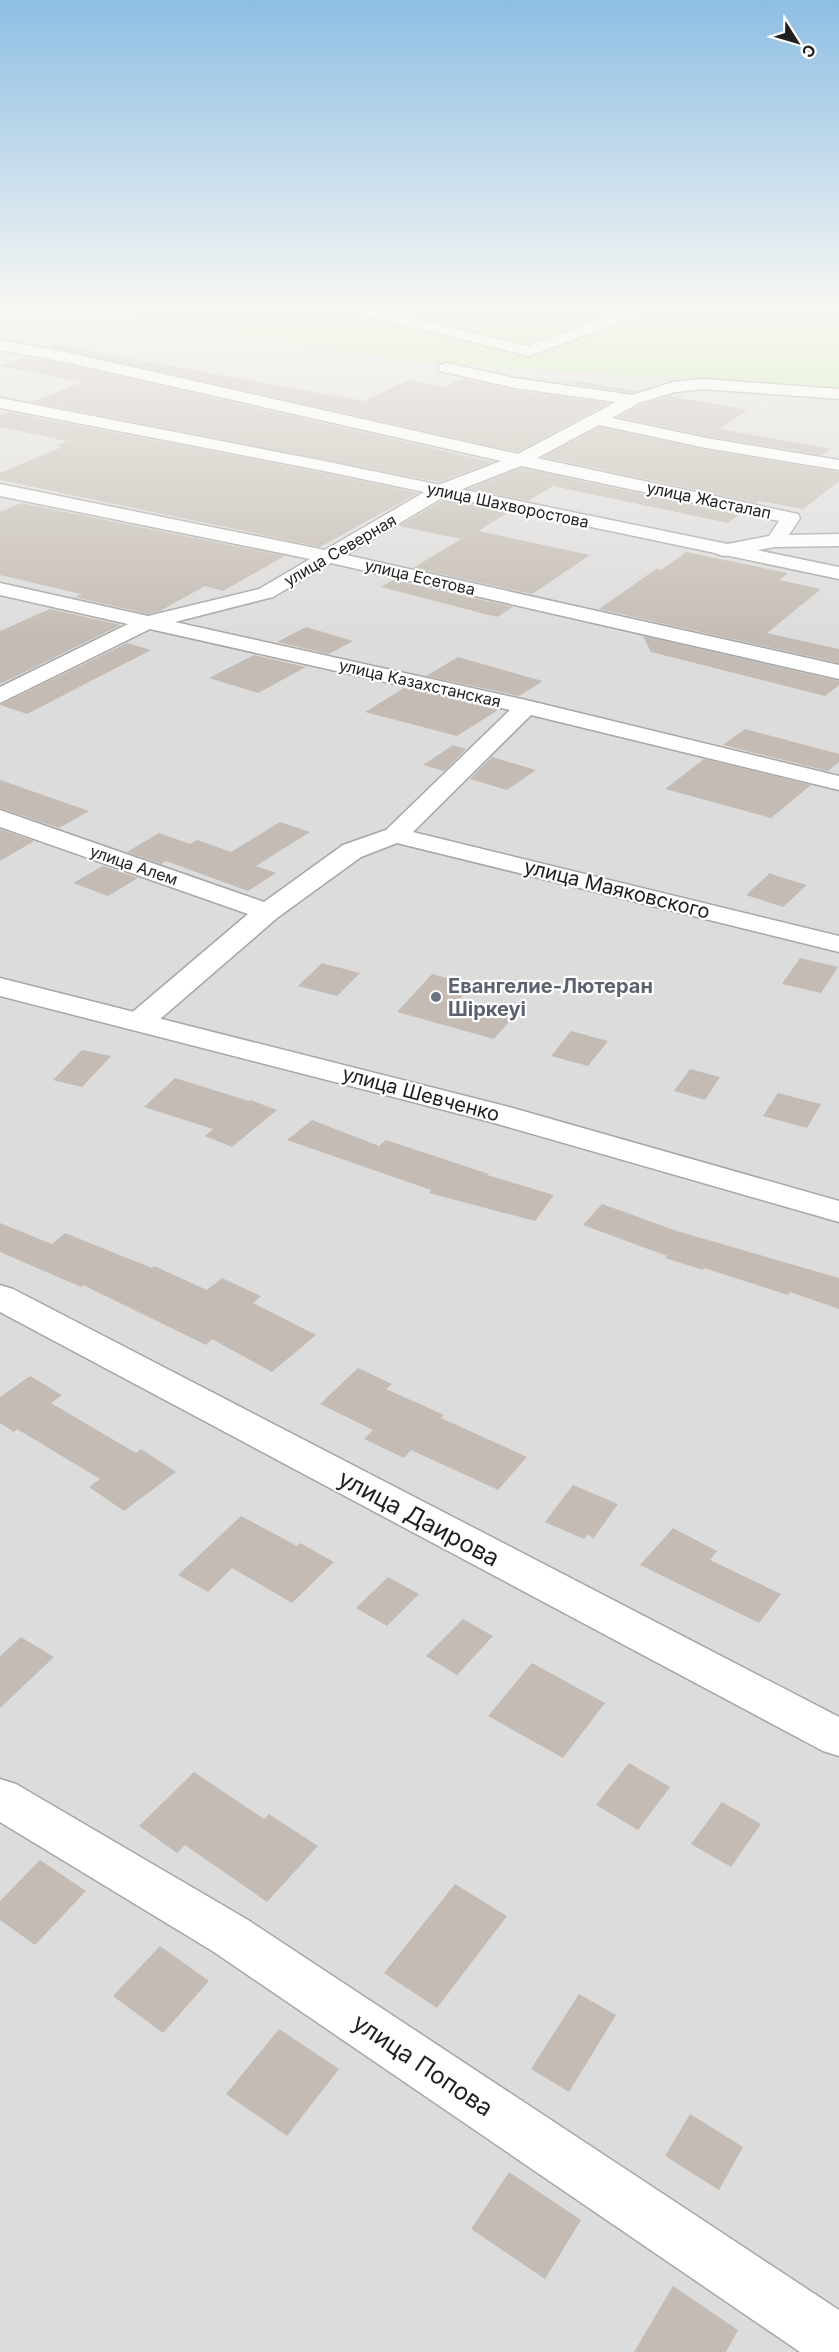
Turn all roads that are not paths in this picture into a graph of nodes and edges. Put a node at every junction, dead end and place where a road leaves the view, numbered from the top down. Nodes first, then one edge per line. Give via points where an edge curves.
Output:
1 (86, 420) edge
2 (344, 420) edge
3 (592, 420) edge
4 (603, 420) edge
5 (520, 460) junction
6 (839, 465) edge
7 (0, 490) edge
8 (440, 491) junction
9 (839, 540) edge
10 (775, 541) junction
11 (724, 550) junction
12 (330, 557) junction
13 (839, 573) edge
14 (0, 589) edge
15 (148, 622) junction
16 (839, 672) edge
17 (0, 680) edge
18 (23, 686) junction
19 (0, 696) edge
20 (526, 707) junction
21 (839, 783) edge
22 (0, 818) edge
23 (395, 835) junction
24 (267, 912) junction
25 (839, 944) edge
26 (0, 987) edge
27 (140, 1021) junction
28 (839, 1212) edge
29 (0, 1297) edge
30 (839, 1737) edge
31 (0, 1798) edge
32 (839, 2344) edge

1 - 8 street, улица Шахворостова
2 - 5 street, улица Жасталап
3 - 5 street, улица Северная
4 - 6 street via 706,443
5 - 8 street, улица Северная
5 - 10 street, улица Жасталап via 791,518
7 - 12 street, улица Есетова
8 - 11 street, улица Шахворостова
8 - 12 street, улица Северная
9 - 10 street
10 - 11 street
11 - 13 street, улица Шахворостова
12 - 15 street, улица Северная via 266,593
12 - 16 street, улица Есетова
14 - 15 street, улица Казахстанская
15 - 18 street, улица Северная
15 - 20 street, улица Казахстанская
17 - 18 street
18 - 19 street, улица Северная
20 - 21 street, улица Казахстанская
20 - 23 street
22 - 24 street, улица Алем
23 - 24 street via 352,851
23 - 25 street, улица Маяковского
24 - 27 street
26 - 27 street, улица Шевченко
27 - 28 street, улица Шевченко via 498,1114
29 - 30 street, улица Даирова
31 - 32 street, улица Попова via 231,1936

